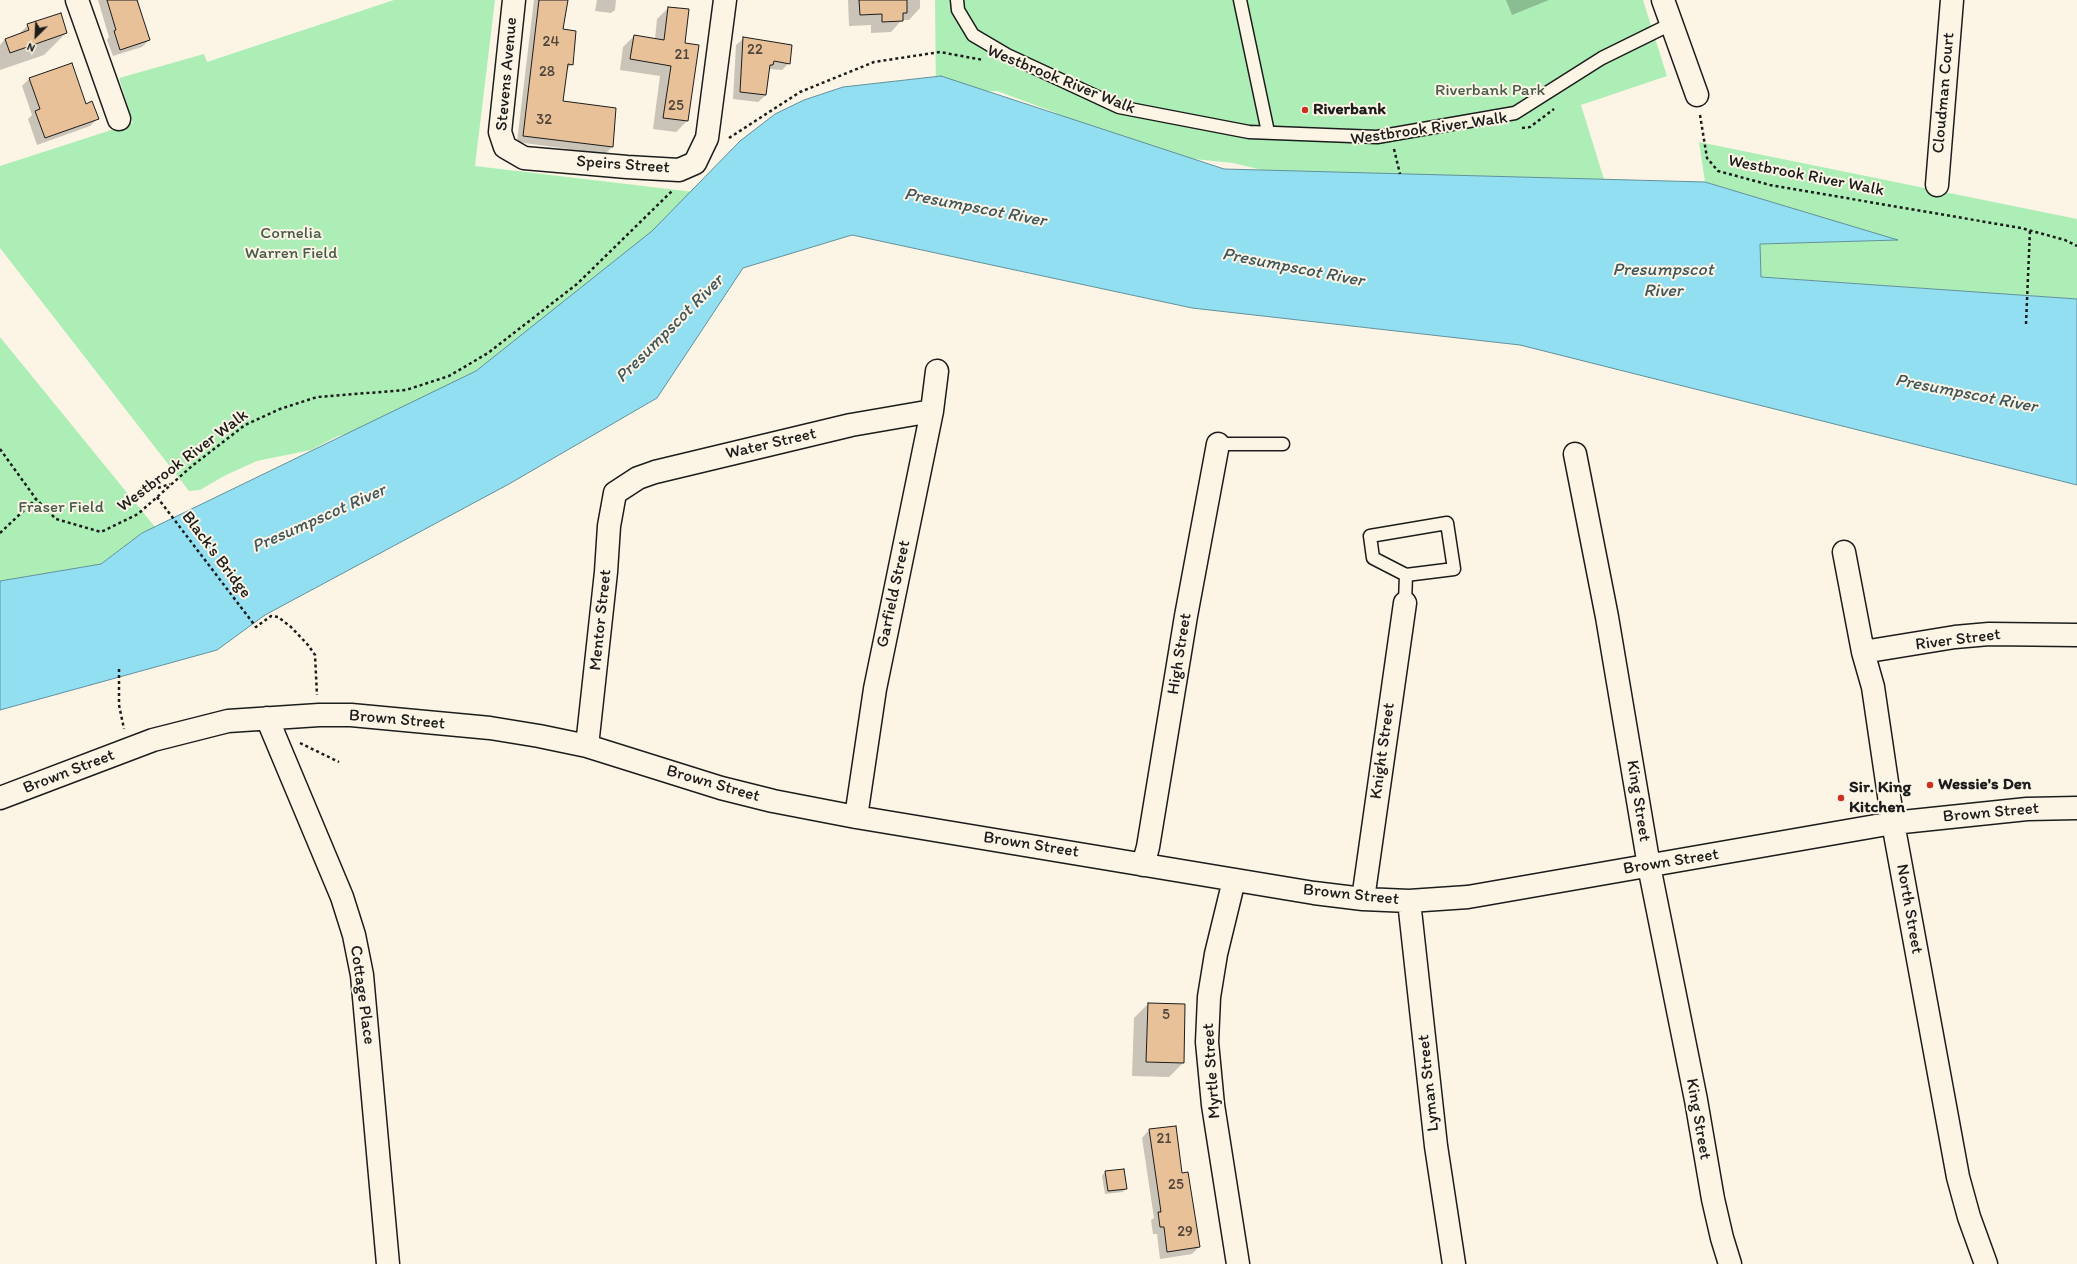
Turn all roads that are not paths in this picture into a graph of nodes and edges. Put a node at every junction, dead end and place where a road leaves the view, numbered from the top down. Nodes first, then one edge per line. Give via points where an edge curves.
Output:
1 (77, 0) edge
2 (514, 0) edge
3 (725, 0) edge
4 (957, 0) edge
5 (1240, 0) edge
6 (1663, 0) edge
7 (1952, 0) edge
8 (1671, 24) junction
9 (1697, 95) road end
10 (119, 119) dead end
11 (1268, 132) junction
12 (506, 147) joint
13 (1937, 185) dead end
14 (937, 371) dead end
15 (932, 411) junction
16 (1218, 444) joint
17 (1283, 444) dead end
18 (1575, 454) dead end
19 (615, 493) joint
20 (1844, 552) dead end
21 (1406, 575) junction
22 (1405, 603) joint
23 (2077, 635) edge
24 (1863, 652) junction
25 (271, 728) junction
26 (587, 746) junction
27 (0, 798) edge
28 (2077, 808) edge
29 (856, 817) junction
30 (1893, 823) junction
31 (1143, 865) junction
32 (1649, 866) junction
33 (1234, 880) junction
34 (1363, 899) junction
35 (1409, 901) junction
36 (388, 1264) edge
37 (1238, 1264) edge
38 (1454, 1264) edge
39 (1730, 1264) edge
40 (1986, 1264) edge

1 - 10 street
2 - 12 street, Stevens Avenue via 500,132
3 - 12 street, Speirs Street via 707,138 695,163 679,170 627,167 524,158
4 - 11 lane via 958,10 973,35 1007,55 1120,107 1249,132
5 - 11 lane
6 - 8 street
7 - 13 street, Cloudman Court
8 - 9 street
8 - 11 lane via 1602,58 1515,113 1377,137
14 - 15 street, Garfield Street
15 - 19 street, Water Street via 851,425 655,472 638,478
15 - 29 street, Garfield Street via 875,689
16 - 17 lane
16 - 31 street, High Street
18 - 32 street, King Street via 1607,617
19 - 26 street, Mentor Street via 609,526
20 - 24 street, North Street
21 - 21 lane via 1454,569 1447,523 1370,536 1373,558
21 - 22 lane
22 - 34 street, Knight Street
23 - 24 street, River Street via 1989,634
24 - 30 street, North Street via 1873,687
25 - 26 street, Brown Street via 319,715 351,715 490,728
25 - 27 street, Brown Street via 228,721 153,740
25 - 36 street, Cottage Place via 342,897 354,935 362,975
26 - 29 street, Brown Street via 721,788
28 - 30 street, Brown Street via 2028,808
29 - 31 street, Brown Street
30 - 32 street, Brown Street
30 - 40 street, North Street via 1958,1177
31 - 33 street, Brown Street
32 - 35 street, Brown Street via 1468,897
32 - 39 street, King Street via 1696,1100 1713,1200
33 - 34 street, Brown Street
33 - 37 street, Myrtle Street via 1216,954 1209,998 1207,1042 1213,1105
34 - 35 street, Brown Street
35 - 38 street, Lyman Street via 1436,1146

